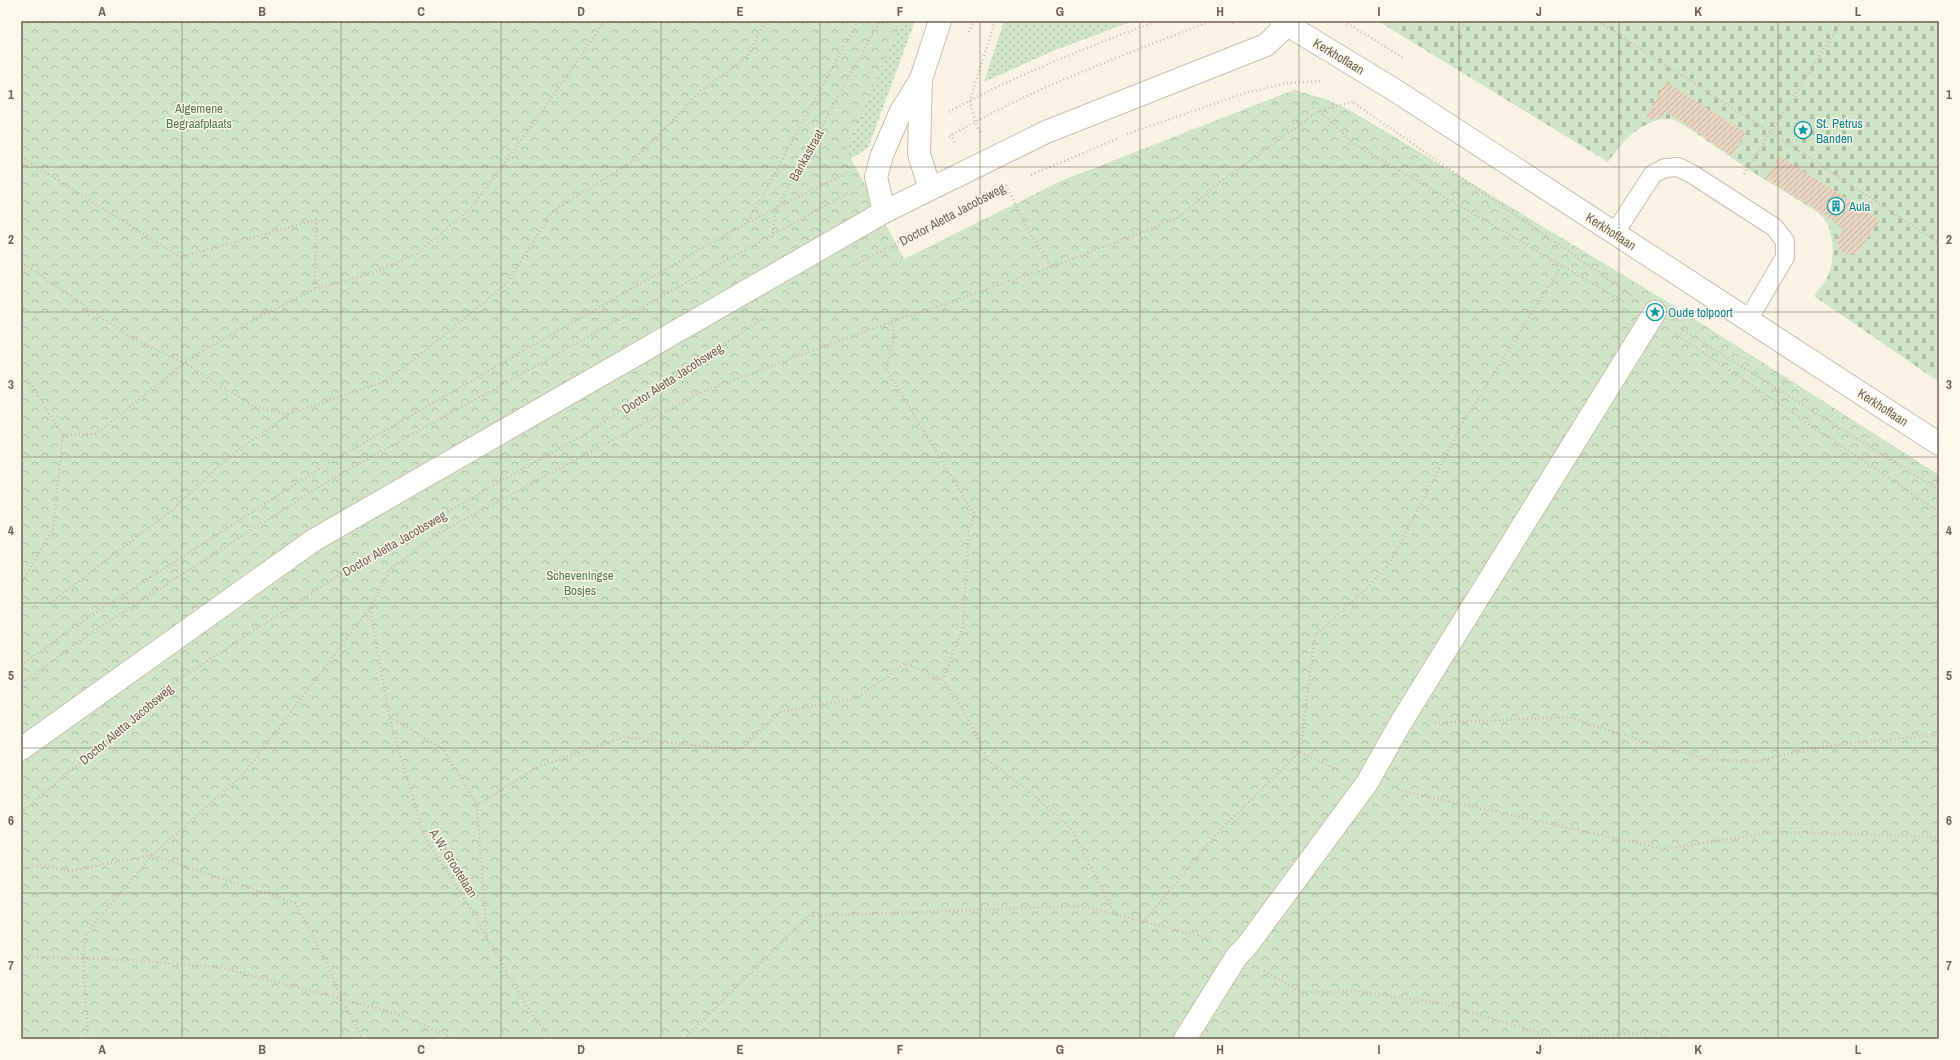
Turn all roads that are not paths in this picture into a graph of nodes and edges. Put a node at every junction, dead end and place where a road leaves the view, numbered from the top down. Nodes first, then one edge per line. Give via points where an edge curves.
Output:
1 (940, 21) edge
2 (1284, 23) edge
3 (921, 79) junction
4 (930, 189) junction
5 (884, 212) junction
6 (1614, 234) junction
7 (1654, 315) road end
8 (1748, 320) junction
9 (1939, 444) edge
10 (21, 749) edge
11 (1185, 1039) edge

1 - 3 street
2 - 4 street via 1266,45 1046,132
2 - 6 street, Kerkhoflaan via 1393,89
3 - 4 street via 919,154
3 - 5 street via 901,111 882,155 876,177
4 - 5 street
5 - 10 street via 314,540
6 - 8 street, Kerkhoflaan
6 - 8 lane via 1653,174 1665,168 1678,167 1728,197 1774,227 1786,241 1785,257
7 - 11 street via 1400,724 1367,783 1241,952
8 - 9 street, Kerkhoflaan

